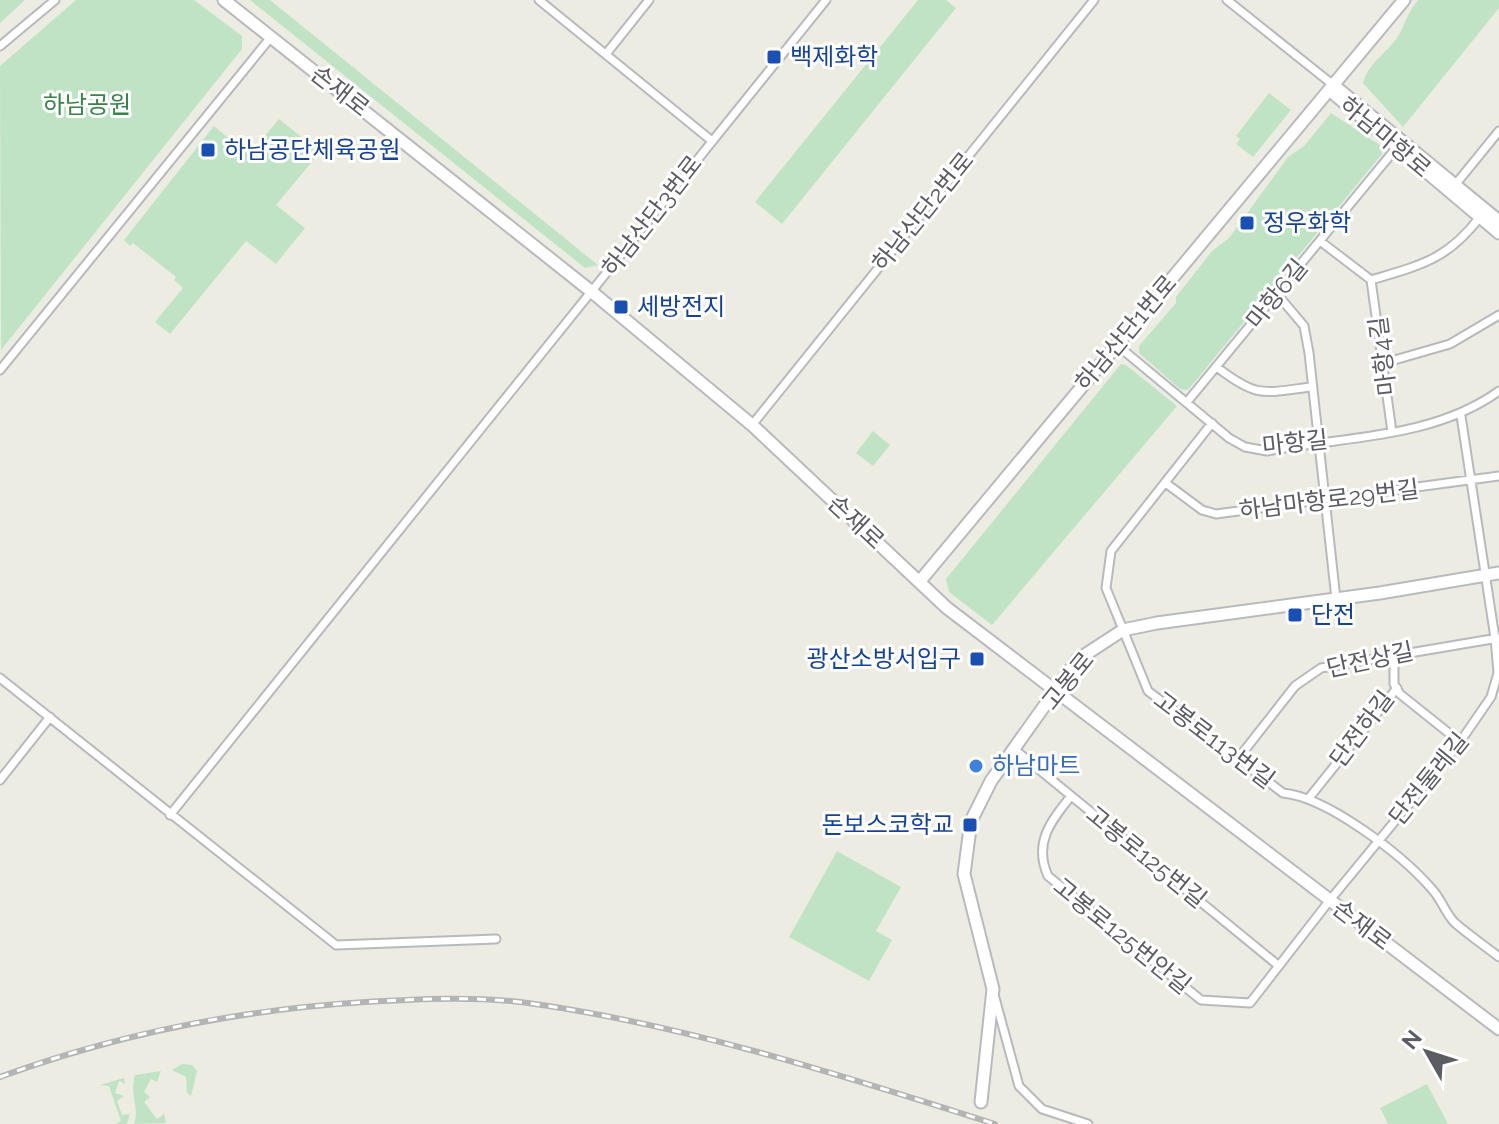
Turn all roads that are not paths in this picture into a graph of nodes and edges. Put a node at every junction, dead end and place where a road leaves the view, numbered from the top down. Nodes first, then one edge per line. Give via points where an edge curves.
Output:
1 (55, 0) edge
2 (224, 0) edge
3 (539, 0) edge
4 (649, 0) edge
5 (826, 0) edge
6 (1094, 0) edge
7 (1227, 0) edge
8 (1404, 0) edge
9 (271, 37) junction
10 (0, 46) edge
11 (606, 54) junction
12 (1332, 84) junction
13 (1499, 131) edge
14 (712, 141) junction
15 (1397, 147) junction
16 (1455, 185) junction
17 (1480, 217) junction
18 (1499, 221) edge
19 (1499, 233) edge
20 (1320, 241) junction
21 (1371, 280) junction
22 (592, 292) junction
23 (1277, 294) junction
24 (1499, 315) edge
25 (1117, 345) junction
26 (1384, 363) junction
27 (1218, 368) junction
28 (0, 370) edge
29 (1311, 387) junction
30 (1499, 391) edge
31 (1187, 402) junction
32 (1461, 416) junction
33 (1212, 423) junction
34 (752, 425) junction
35 (1392, 432) junction
36 (1317, 441) junction
37 (1499, 476) edge
38 (1470, 481) junction
39 (1167, 484) junction
40 (1324, 501) junction
41 (1499, 573) edge
42 (1484, 577) junction
43 (920, 581) junction
44 (1336, 599) junction
45 (1123, 630) junction
46 (1497, 638) edge
47 (1394, 654) junction
48 (0, 678) edge
49 (1397, 688) junction
50 (1056, 690) junction
51 (50, 717) junction
52 (1460, 742) junction
53 (1014, 749) junction
54 (1237, 760) junction
55 (0, 780) edge
56 (1071, 796) junction
57 (1309, 798) junction
58 (170, 815) junction
59 (1378, 842) junction
60 (1330, 900) junction
61 (496, 939) dead end
62 (1499, 957) edge
63 (1279, 966) junction
64 (993, 989) junction
65 (1499, 1029) edge
66 (981, 1102) dead end
67 (1088, 1124) edge

1 - 10 street
2 - 9 main road, 손재로
3 - 11 street, 하남산단3번로
4 - 11 street
5 - 14 street, 하남산단3번로
6 - 34 street, 하남산단2번로
7 - 12 street
8 - 12 main road, 하남산단1번로
9 - 22 main road, 손재로
9 - 28 street
11 - 14 street, 하남산단3번로
12 - 15 main road, 하남마항로 via 1333,93
12 - 16 main road, 하남마항로
12 - 25 main road, 하남산단1번로
13 - 16 street
14 - 22 street, 하남산단3번로
15 - 17 main road, 하남마항로
15 - 20 street, 마항6길
16 - 18 main road, 하남마항로
17 - 19 main road, 하남마항로
17 - 21 street via 1463,239 1431,262
20 - 21 street
20 - 23 street, 마항6길
21 - 26 street, 마항4길
22 - 34 main road, 손재로
22 - 58 street, 하남산단3번로
23 - 27 street, 마항6길
23 - 29 street via 1304,326
24 - 26 street via 1450,344
25 - 31 street, 마항길
25 - 43 main road, 하남산단1번로
26 - 35 street, 마항4길
27 - 29 street via 1247,390
27 - 31 street, 마항6길
29 - 36 street
30 - 32 street, 마항길
31 - 33 street, 마항길
32 - 35 street, 마항길
32 - 38 street, 단전둘레길
33 - 36 street, 마항길 via 1245,447 1267,451
33 - 39 street, 고봉로113번길
34 - 43 main road, 손재로
35 - 36 street, 마항길
36 - 40 street
37 - 38 street, 하남마항로29번길
38 - 40 street, 하남마항로29번길
38 - 42 street, 단전둘레길
39 - 40 street, 하남마항로29번길 via 1216,514
39 - 45 street, 고봉로113번길 via 1111,551 1106,588
40 - 44 street
41 - 42 main road, 고봉로
42 - 44 main road, 고봉로
42 - 46 street, 단전둘레길
43 - 50 main road, 손재로 via 947,608
44 - 45 main road, 고봉로
45 - 50 main road, 고봉로 via 1077,660
45 - 54 street, 고봉로113번길 via 1148,691
46 - 47 street, 단전상길
46 - 52 street, 단전둘레길 via 1498,673 1491,697
47 - 49 street, 단전하길
47 - 54 street, 단전상길 via 1321,668 1295,686
48 - 51 street
49 - 52 street
49 - 57 street, 단전하길
50 - 53 main road, 고봉로
50 - 60 main road, 손재로
51 - 55 street
51 - 58 street
52 - 59 street, 단전둘레길
53 - 56 street, 고봉로125번길
53 - 64 main road, 고봉로 via 971,821 965,856 969,899
54 - 57 street, 고봉로113번길 via 1283,793
56 - 63 street, 고봉로125번길
56 - 63 street, 고봉로125번안길 via 1047,827 1042,851 1048,876 1201,1000 1250,1003
57 - 59 street, 고봉로113번길
58 - 61 street via 336,945
59 - 60 street, 단전둘레길
59 - 62 street, 단전둘레길 via 1432,888 1453,921
60 - 63 street, 고봉로125번안길
60 - 65 main road, 손재로
64 - 66 main road, 고봉로
64 - 67 street via 1019,1086 1042,1109

